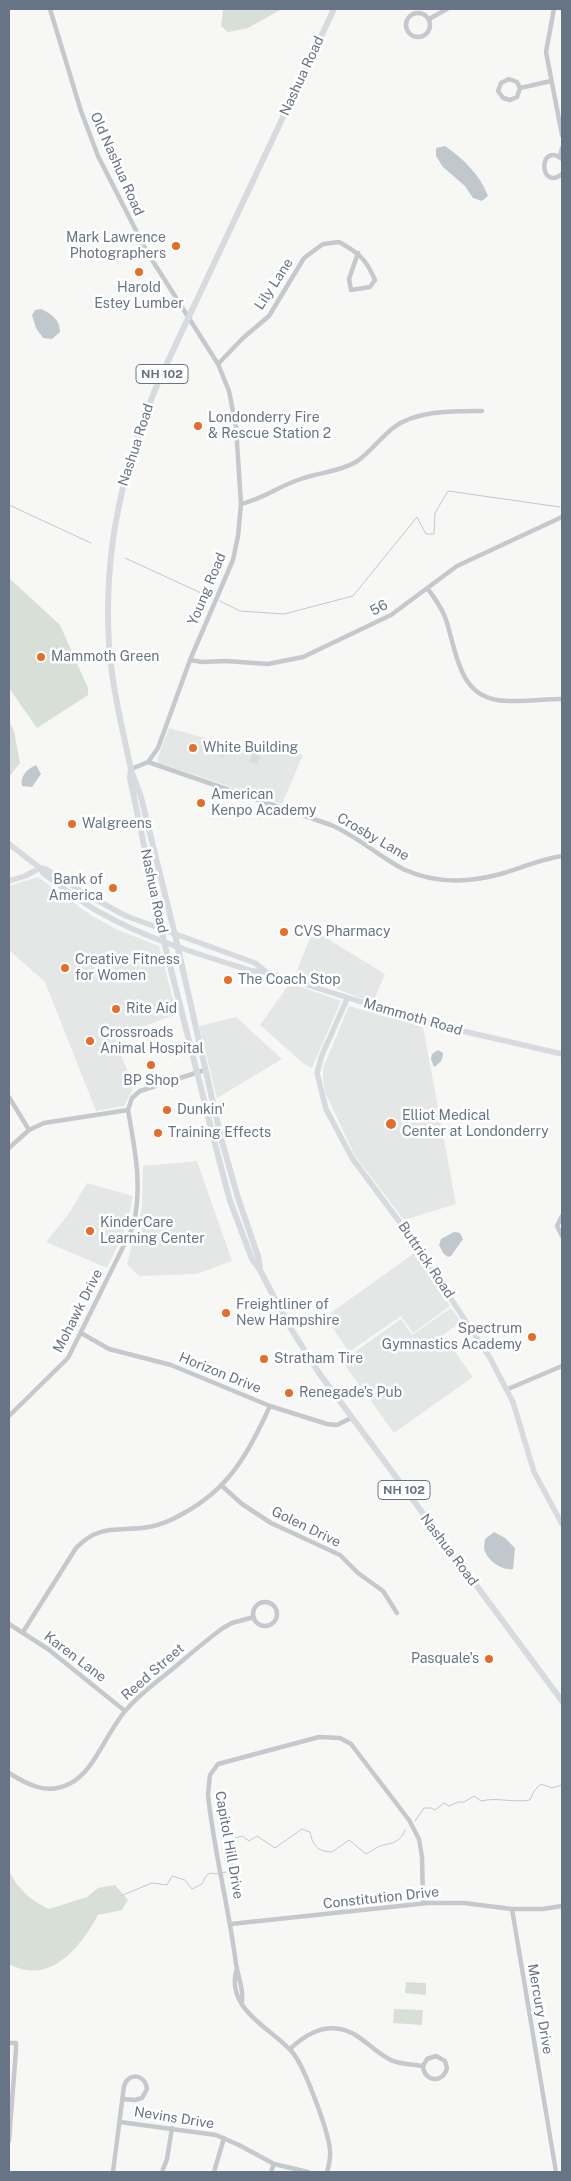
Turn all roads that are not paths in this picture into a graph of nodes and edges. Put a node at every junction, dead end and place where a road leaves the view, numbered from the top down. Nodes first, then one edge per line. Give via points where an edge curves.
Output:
1 (50, 9) edge
2 (334, 9) edge
3 (447, 9) edge
4 (554, 9) edge
5 (429, 19) junction
6 (551, 81) junction
7 (520, 88) junction
8 (562, 135) edge
9 (562, 148) edge
10 (561, 158) edge
11 (562, 174) edge
12 (358, 253) junction
13 (188, 318) junction
14 (218, 364) junction
15 (482, 411) dead end
16 (241, 504) junction
17 (562, 517) edge
18 (427, 588) junction
19 (190, 660) junction
20 (562, 699) edge
21 (148, 762) junction
22 (131, 769) junction
23 (9, 844) edge
24 (562, 856) edge
25 (40, 868) junction
26 (9, 881) edge
27 (162, 930) junction
28 (176, 935) junction
29 (164, 942) junction
30 (176, 947) junction
31 (266, 972) junction
32 (347, 999) junction
33 (562, 1054) edge
34 (205, 1070) junction
35 (196, 1072) junction
36 (9, 1097) edge
37 (128, 1110) junction
38 (29, 1130) junction
39 (9, 1148) edge
40 (562, 1216) edge
41 (562, 1236) edge
42 (260, 1270) junction
43 (81, 1333) junction
44 (562, 1366) edge
45 (508, 1389) junction
46 (270, 1406) junction
47 (9, 1416) edge
48 (352, 1418) junction
49 (222, 1486) junction
50 (562, 1524) edge
51 (397, 1613) dead end
52 (254, 1616) junction
53 (9, 1624) edge
54 (23, 1632) junction
55 (562, 1700) edge
56 (125, 1710) junction
57 (9, 1773) edge
58 (424, 1903) junction
59 (562, 1906) edge
60 (512, 1909) junction
61 (231, 1924) junction
62 (9, 2043) edge
63 (290, 2049) junction
64 (423, 2066) junction
65 (122, 2099) junction
66 (120, 2122) junction
67 (172, 2128) junction
68 (224, 2138) junction
69 (9, 2141) edge
70 (274, 2164) junction
71 (113, 2172) edge
72 (162, 2172) edge
73 (214, 2172) edge
74 (271, 2172) edge
75 (308, 2172) edge
76 (327, 2172) edge
77 (556, 2172) edge

1 - 13 street, Old Nashua Road via 98,156 148,252
2 - 13 main road, Nashua Road / NH 102
3 - 5 street
4 - 6 street via 546,45
5 - 5 street via 429,29 422,36 412,35 407,29 407,20 413,14 422,13
6 - 7 street
6 - 8 street
7 - 7 street via 517,82 508,79 501,83 498,91 503,98 510,100 517,97
9 - 10 street
10 - 11 street via 549,157 543,168 550,177
12 - 12 street, Lily Lane via 376,280 370,287 351,290 349,279
12 - 14 street, Lily Lane via 339,242 323,244 304,258 269,316
13 - 14 street, Young Road
13 - 22 main road, Nashua Road / NH 102 via 132,451 122,487 111,554 109,645
14 - 16 street, Young Road via 233,409
15 - 16 street via 408,419 392,428 362,458 351,464 299,479
16 - 19 street, Young Road via 233,560
17 - 18 street, 56 via 467,561
18 - 19 street, 56 via 380,621 291,661 268,664
18 - 20 street via 442,611 461,671 475,690 491,699 503,701
19 - 21 street, Young Road via 158,748
21 - 22 street
21 - 24 street, Crosby Lane via 331,825 393,864 427,877 455,881 480,879
22 - 27 main road, Nashua Road / NH 102 via 130,778
22 - 28 main road, Nashua Road / NH 102
23 - 25 main road, Mammoth Road
25 - 26 main road
25 - 27 main road, Mammoth Road via 46,868 126,916
25 - 29 main road, Mammoth Road via 85,904
27 - 28 main road, Mammoth Road
27 - 29 main road, Nashua Road / NH 102
28 - 30 main road, Nashua Road / NH 102
28 - 31 main road, Mammoth Road via 255,963
29 - 30 main road, Mammoth Road
29 - 35 main road, Nashua Road / NH 102
30 - 31 main road, Mammoth Road via 252,971
30 - 34 main road, Nashua Road / NH 102
31 - 32 main road, Mammoth Road
32 - 33 main road, Mammoth Road via 432,1024
32 - 45 main road, Buttrick Road via 316,1073 326,1109 352,1158 407,1232
34 - 35 street
34 - 42 main road, Nashua Road / NH 102 via 220,1138
35 - 37 street via 140,1091 132,1098
35 - 42 main road, Nashua Road / NH 102 via 230,1201 252,1259
36 - 38 street
37 - 38 street via 55,1120
37 - 43 street, Mohawk Drive via 138,1176 137,1209 129,1236
38 - 39 street
40 - 41 street via 557,1226
42 - 48 main road, Nashua Road / NH 102 via 296,1336
43 - 46 street, Horizon Drive via 109,1349 171,1365
43 - 47 street, Mohawk Drive via 64,1363
44 - 45 street
45 - 50 main road, Buttrick Road via 534,1472
46 - 48 street, Horizon Drive via 332,1425
46 - 49 street via 244,1457
48 - 55 main road, Nashua Road / NH 102
49 - 51 street, Golen Drive via 271,1523 340,1555 358,1574 383,1591
49 - 54 street via 206,1500 157,1526 106,1529 84,1540
52 - 52 street, Reed Street via 260,1625 268,1626 275,1621 277,1611 270,1603 262,1602 254,1609
52 - 56 street, Reed Street via 219,1631
53 - 54 street, Karen Lane
54 - 56 street, Karen Lane
56 - 57 street, Reed Street via 86,1770 68,1785 37,1788
58 - 60 street, Constitution Drive via 464,1903
58 - 61 street, Constitution Drive
58 - 61 street, Capitol Hill Drive via 422,1857 416,1832 356,1748 340,1738 311,1738 214,1766 208,1780 208,1795
59 - 60 street, Constitution Drive
60 - 77 street, Mercury Drive
61 - 63 street, Capitol Hill Drive via 236,1984 242,2002 252,2018
62 - 69 street via 16,2043
63 - 64 street via 314,2031 334,2028 352,2033 395,2062
63 - 76 street via 304,2071 329,2141
64 - 64 street via 427,2059 436,2056 443,2059 447,2068 444,2075 435,2080 426,2076
65 - 65 street via 138,2100 144,2096 147,2086 144,2079 134,2076 127,2080
65 - 66 street
66 - 67 street, Nevins Drive
66 - 71 street
67 - 68 street, Nevins Drive
67 - 72 street
68 - 70 street, Nevins Drive
68 - 73 street
70 - 74 street
70 - 75 street, Nevins Drive

